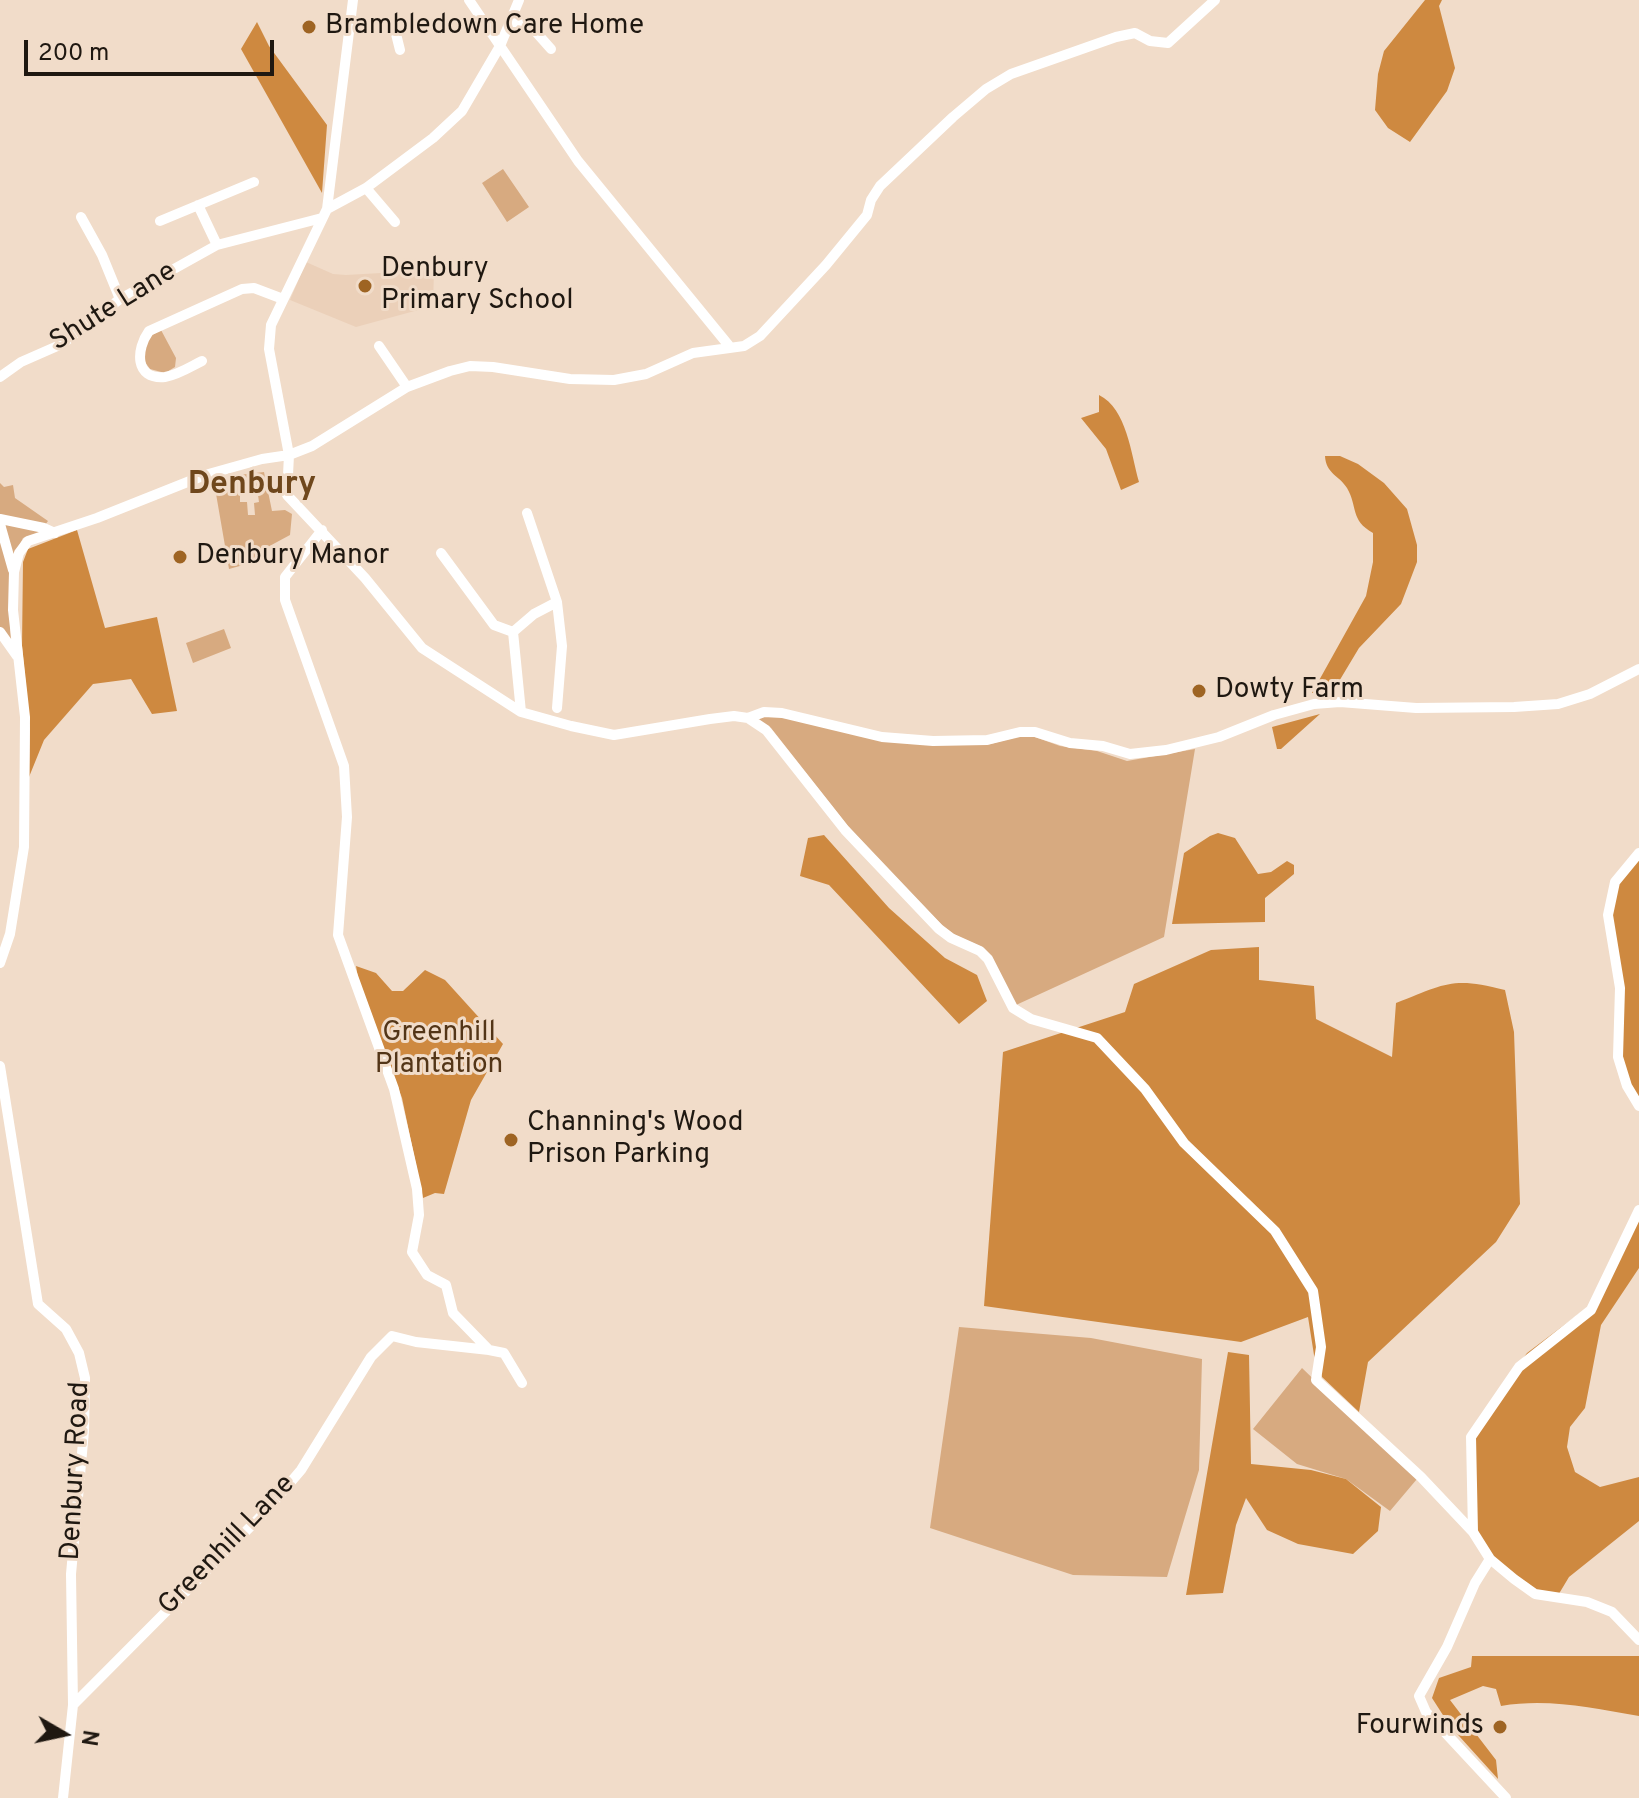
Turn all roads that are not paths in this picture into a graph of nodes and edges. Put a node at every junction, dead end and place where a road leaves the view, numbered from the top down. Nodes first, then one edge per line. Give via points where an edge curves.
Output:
1 (353, 0) edge
2 (469, 0) edge
3 (519, 0) edge
4 (1215, 0) edge
5 (509, 22) junction
6 (348, 24) junction
7 (500, 46) junction
8 (551, 49) dead end
9 (400, 50) dead end
10 (254, 182) dead end
11 (366, 188) junction
12 (198, 205) junction
13 (325, 214) junction
14 (81, 217) dead end
15 (160, 221) dead end
16 (395, 222) dead end
17 (217, 245) junction
18 (120, 299) junction
19 (283, 299) junction
20 (379, 346) dead end
21 (730, 347) junction
22 (181, 355) dead end
23 (202, 361) dead end
24 (188, 368) junction
25 (0, 377) edge
26 (407, 387) junction
27 (284, 456) junction
28 (527, 513) dead end
29 (0, 522) edge
30 (322, 530) junction
31 (55, 533) junction
32 (441, 553) dead end
33 (14, 572) junction
34 (557, 602) junction
35 (0, 632) edge
36 (513, 632) junction
37 (17, 656) junction
38 (1639, 669) edge
39 (557, 708) dead end
40 (521, 712) junction
41 (748, 718) junction
42 (1639, 853) edge
43 (0, 963) edge
44 (1, 1071) edge
45 (1639, 1106) edge
46 (1639, 1210) edge
47 (489, 1350) junction
48 (522, 1383) dead end
49 (1474, 1496) junction
50 (1453, 1510) junction
51 (1473, 1532) junction
52 (1490, 1559) junction
53 (1639, 1640) edge
54 (73, 1705) junction
55 (63, 1798) edge
56 (1506, 1798) edge

1 - 6 street
2 - 7 street
3 - 5 street, Shute Lane
4 - 21 street via 1168,43 1135,33 1116,37 1011,74 986,89 880,186 858,227 760,336
5 - 7 street, Shute Lane
5 - 8 street via 527,22
6 - 9 street via 395,30
6 - 13 street
7 - 11 street, Shute Lane via 462,111
7 - 21 street via 578,161
10 - 12 street
11 - 13 street, Shute Lane
11 - 16 street
12 - 15 street
12 - 17 street
13 - 17 street, Shute Lane
13 - 19 street
14 - 18 street
17 - 18 street, Shute Lane
18 - 25 street, Shute Lane via 62,344
19 - 24 street via 242,289 149,331 139,344 139,360 148,373 161,377
19 - 27 street via 271,325 269,349
20 - 26 street
21 - 26 street via 693,353 646,374 614,380 470,366
22 - 24 street
23 - 24 street
26 - 27 street via 312,446
27 - 30 street via 287,495
27 - 31 street via 205,475
28 - 34 street
29 - 31 street
29 - 33 street
30 - 40 street via 422,648
30 - 47 street via 285,577 285,600 344,766 347,817 338,935 394,1089 417,1189 419,1215 412,1252 427,1275 446,1285 453,1313
31 - 33 street via 28,541
32 - 36 street via 494,625
33 - 37 street
34 - 36 street
34 - 39 street via 562,646
35 - 37 street
36 - 40 street
37 - 43 street via 25,717 24,847
38 - 41 street via 1558,704 1314,704 1219,737 1130,754 1035,732 933,741 882,737 782,713
40 - 41 street via 614,735
41 - 50 street via 766,730 845,830 939,929 988,959 1013,1008 1031,1019 1097,1038 1145,1089 1184,1143 1275,1231 1313,1291 1321,1347 1316,1380
42 - 45 street via 1615,882 1608,915 1620,988 1618,1057
44 - 54 street, Denbury Road via 38,1304 66,1329 85,1378 71,1574
46 - 49 street via 1591,1310 1519,1367 1471,1437
47 - 48 street, Greenhill Lane via 504,1353
47 - 54 street, Greenhill Lane via 392,1336 371,1357 301,1470 267,1510
49 - 50 street
49 - 51 street
50 - 51 street
51 - 52 street
52 - 53 street via 1535,1594 1587,1602 1612,1612
52 - 56 street via 1419,1696 1426,1712
54 - 55 street, Denbury Road

